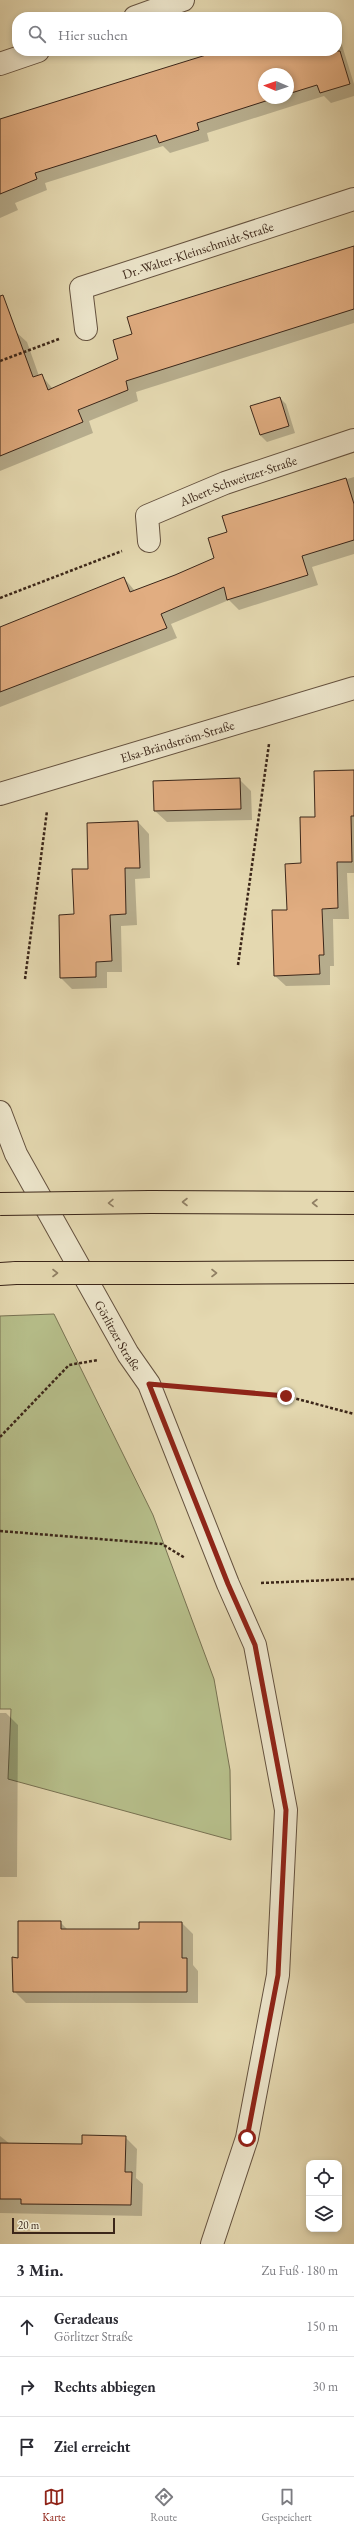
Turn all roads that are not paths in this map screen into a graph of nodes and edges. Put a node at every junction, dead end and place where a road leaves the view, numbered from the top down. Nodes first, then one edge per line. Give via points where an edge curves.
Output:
1 (183, 0) edge
2 (149, 12) edge
3 (23, 56) edge
4 (0, 64) edge
5 (354, 199) edge
6 (86, 329) road end
7 (354, 440) edge
8 (149, 541) road end
9 (354, 688) edge
10 (0, 794) edge
11 (0, 1112) edge
12 (354, 1203) edge
13 (0, 1204) edge
14 (354, 1272) edge
15 (8, 1273) edge
16 (212, 2244) edge

1 - 2 street
3 - 4 street
5 - 6 street, Dr.-Walter-Kleinschmidt-Straße via 81,288
7 - 8 street, Albert-Schweitzer-Straße via 225,483 147,516
9 - 10 street, Elsa-Brändström-Straße
11 - 16 street, Görlitzer Straße via 16,1154 128,1354 149,1384 228,1584 255,1645 286,1810 278,1975 247,2138
12 -> 13 highway, bridge
15 -> 14 highway, bridge

